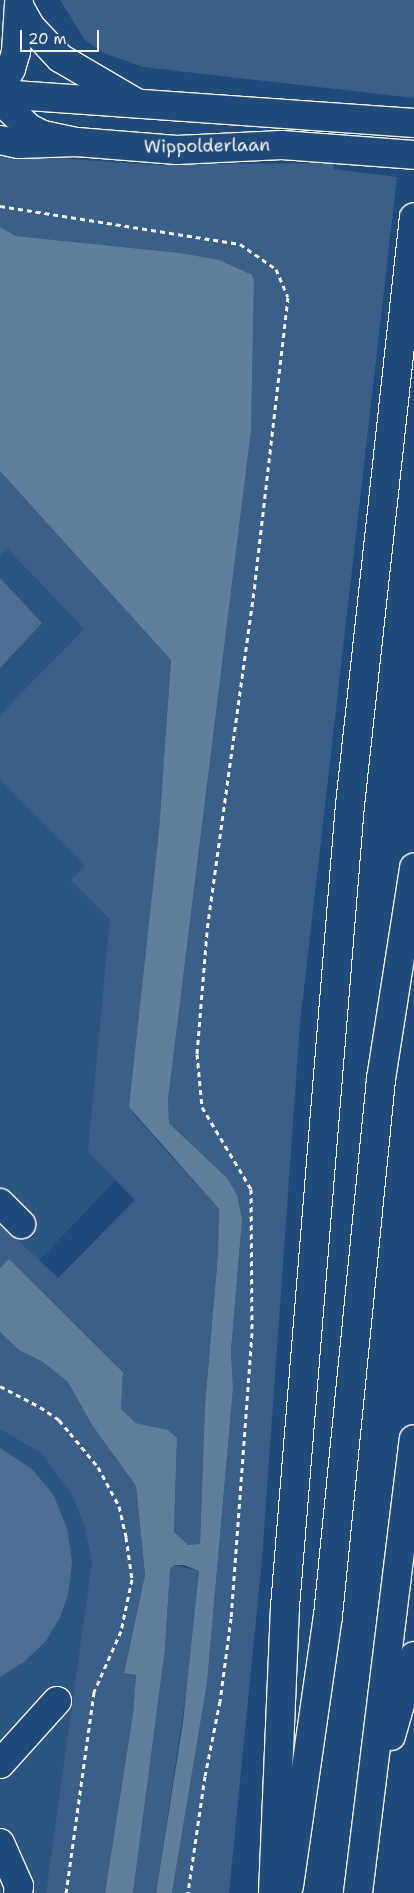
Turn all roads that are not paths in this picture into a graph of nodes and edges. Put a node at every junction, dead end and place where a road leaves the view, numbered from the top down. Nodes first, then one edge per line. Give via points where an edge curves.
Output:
1 (19, 3) edge
2 (0, 88) edge
3 (0, 94) edge
4 (0, 100) edge
5 (135, 102) junction
6 (414, 122) edge
7 (10, 142) edge
8 (77, 142) junction
9 (414, 155) edge
10 (414, 217) edge
11 (414, 868) edge
12 (0, 1203) edge
13 (21, 1224) dead end
14 (414, 1440) edge
15 (414, 1656) edge
16 (57, 1701) dead end
17 (0, 1764) edge
18 (367, 1819) junction
19 (0, 1843) edge
20 (18, 1893) edge
21 (273, 1893) edge
22 (288, 1893) edge
23 (358, 1893) edge

1 - 2 main road via 16,52
1 - 5 main road via 30,26 60,58
3 - 5 main road, Wippolderlaan
4 - 8 main road via 29,128 43,135
5 - 6 main road, Wippolderlaan
7 - 8 main road, Wippolderlaan
8 - 9 main road, Wippolderlaan via 152,150 282,145
10 - 21 main road via 350,806 285,1607
11 - 22 main road via 382,1079 328,1616
12 - 13 main road
14 - 18 main road
15 - 18 main road
16 - 17 main road
18 - 23 main road
19 - 20 main road via 19,1886

